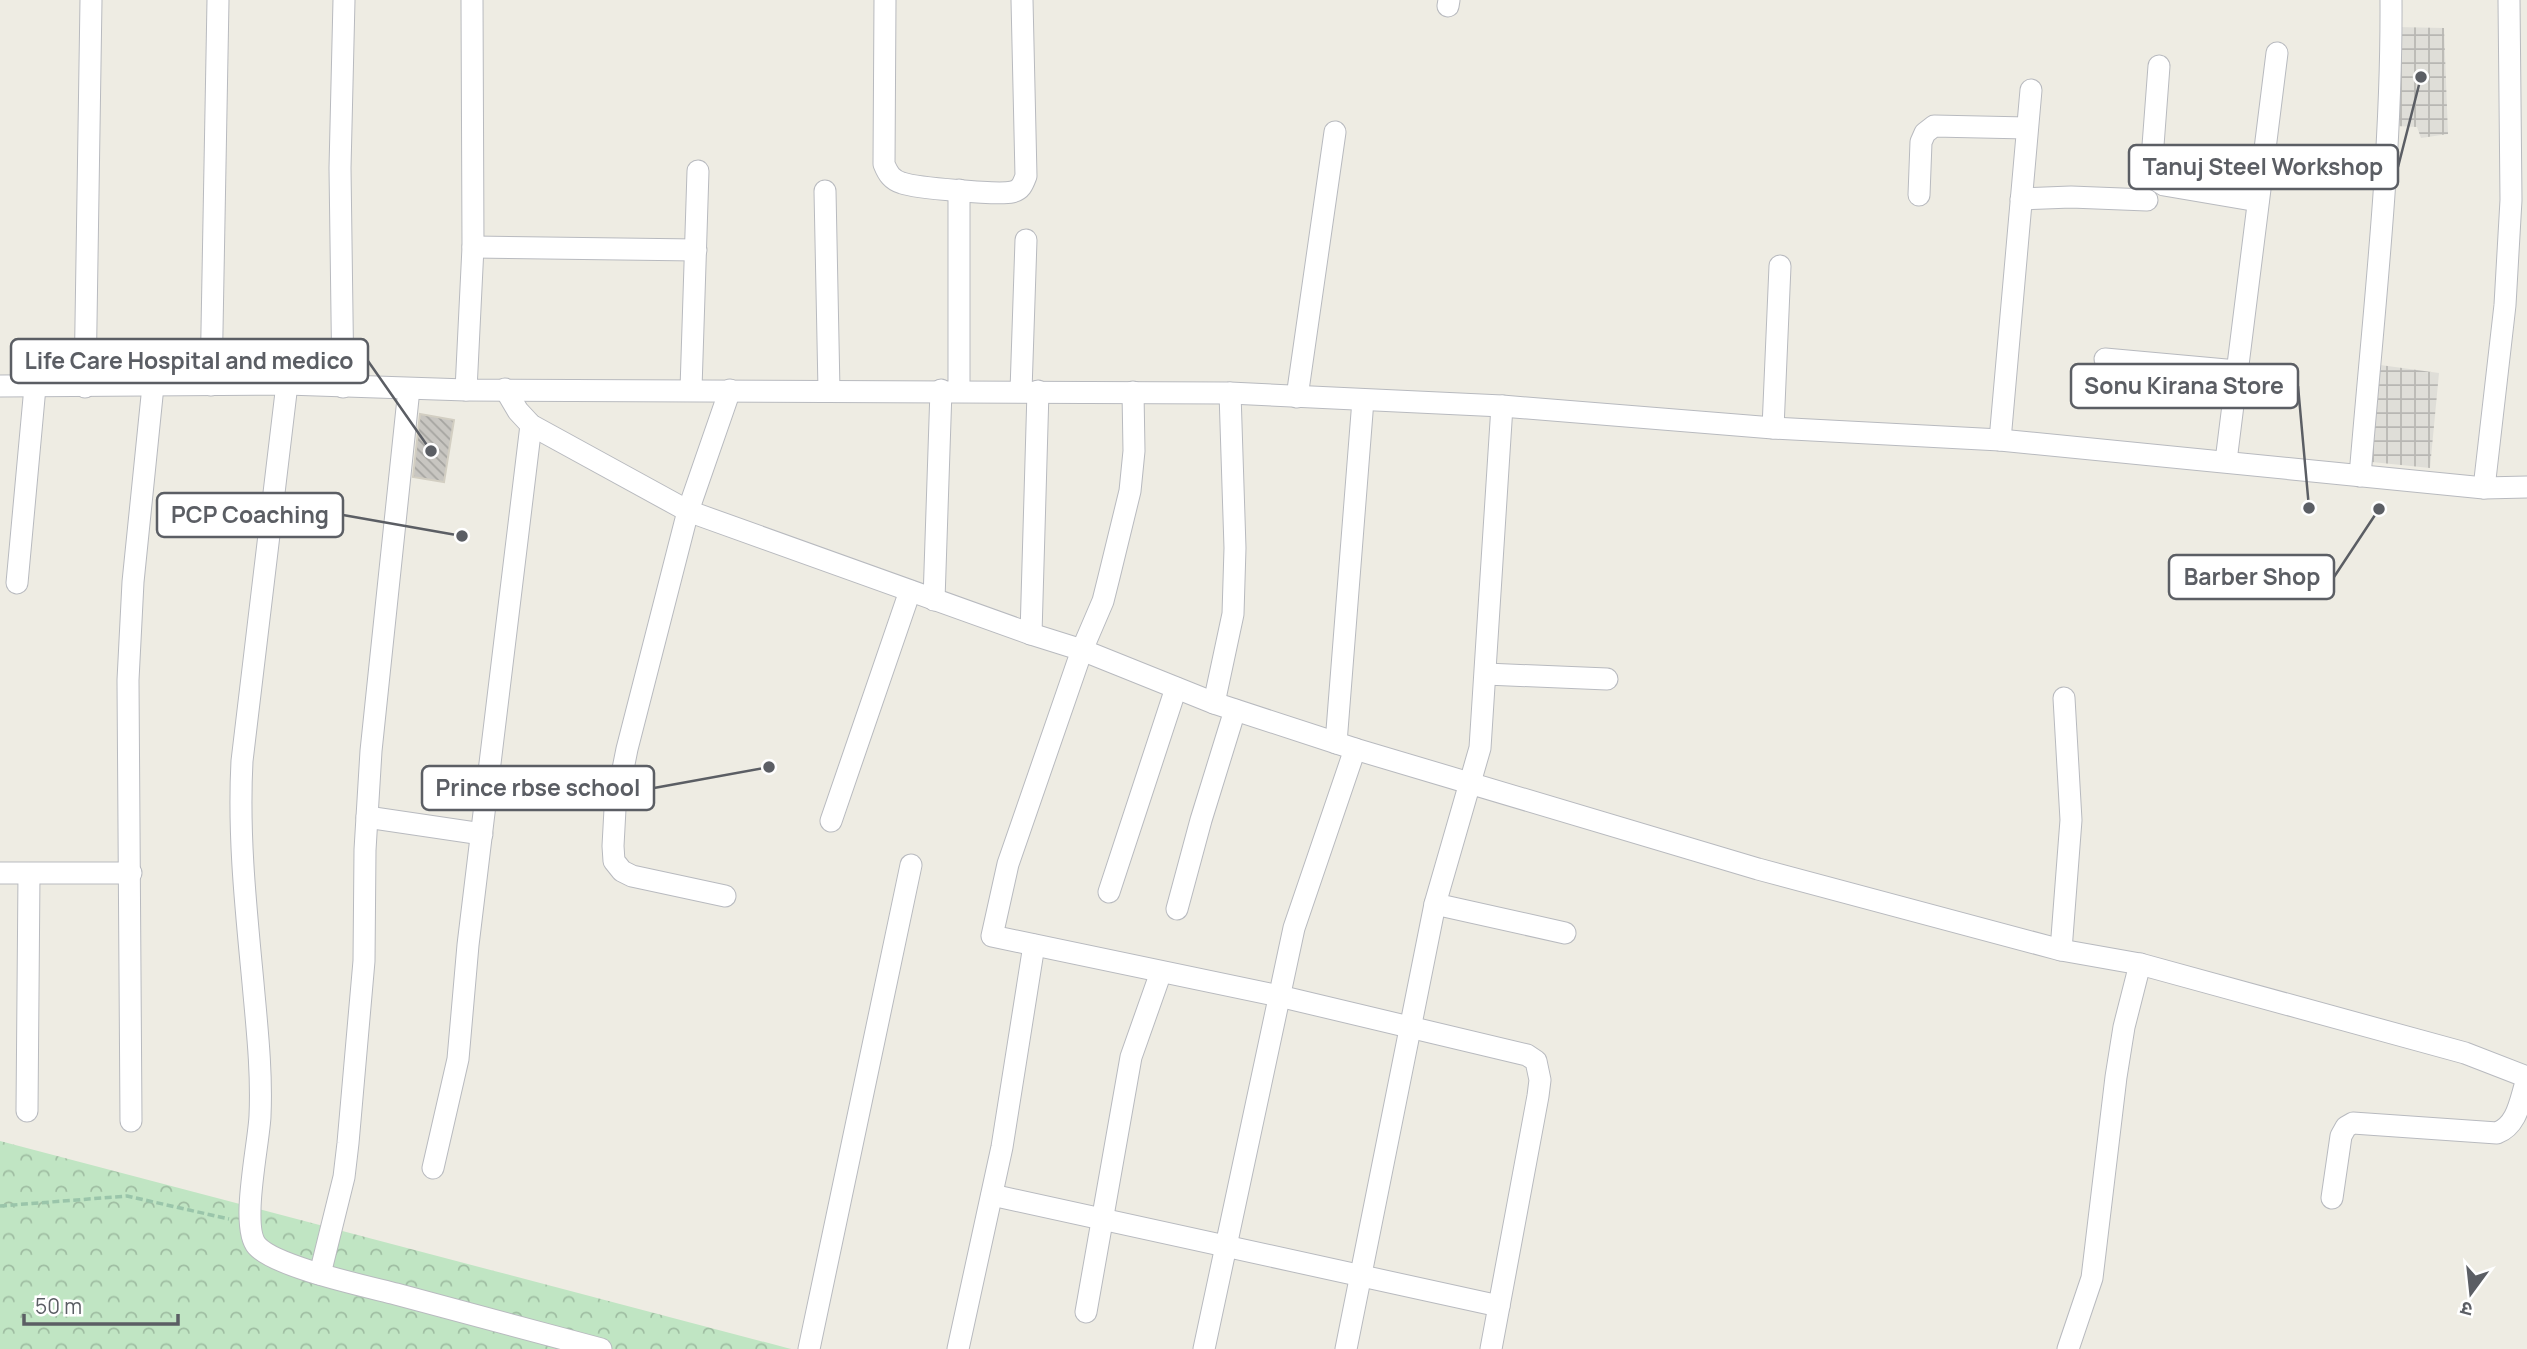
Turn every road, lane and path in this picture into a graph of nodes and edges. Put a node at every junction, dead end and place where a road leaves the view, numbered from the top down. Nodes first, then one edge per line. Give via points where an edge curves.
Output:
1 (91, 0) edge
2 (218, 0) edge
3 (344, 0) edge
4 (472, 0) edge
5 (885, 0) edge
6 (1021, 0) edge
7 (2391, 0) edge
8 (2509, 0) edge
9 (2277, 53) dead end
10 (2159, 66) dead end
11 (2031, 90) dead end
12 (2027, 128) junction
13 (1335, 132) dead end
14 (698, 171) dead end
15 (959, 190) junction
16 (825, 191) dead end
17 (1919, 195) dead end
18 (2021, 199) junction
19 (2147, 200) dead end
20 (2258, 201) junction
21 (1026, 240) dead end
22 (473, 247) junction
23 (696, 250) junction
24 (1780, 267) dead end
25 (2105, 359) dead end
26 (2237, 371) junction
27 (287, 384) junction
28 (0, 386) edge
29 (153, 386) junction
30 (211, 386) junction
31 (35, 387) junction
32 (85, 387) junction
33 (343, 387) junction
34 (409, 389) junction
35 (505, 389) junction
36 (691, 389) junction
37 (466, 390) junction
38 (730, 390) junction
39 (830, 390) junction
40 (950, 390) junction
41 (1030, 391) junction
42 (1133, 392) junction
43 (1230, 393) junction
44 (1297, 397) junction
45 (1363, 400) junction
46 (1502, 406) junction
47 (531, 425) junction
48 (1773, 428) junction
49 (2000, 440) junction
50 (2226, 461) junction
51 (2360, 476) junction
52 (2527, 487) edge
53 (2484, 488) junction
54 (688, 511) junction
55 (17, 583) dead end
56 (910, 591) junction
57 (934, 600) junction
58 (1031, 634) junction
59 (1082, 650) junction
60 (1486, 674) junction
61 (1607, 679) dead end
62 (1176, 688) junction
63 (2064, 698) dead end
64 (1214, 703) junction
65 (1235, 710) junction
66 (1345, 746) junction
67 (1471, 782) junction
68 (367, 817) junction
69 (831, 821) dead end
70 (482, 834) junction
71 (911, 865) dead end
72 (0, 873) edge
73 (131, 873) junction
74 (29, 874) junction
75 (1109, 892) dead end
76 (725, 896) dead end
77 (1435, 904) junction
78 (1177, 909) dead end
79 (1565, 933) dead end
80 (1034, 945) junction
81 (2061, 950) junction
82 (2140, 964) junction
83 (1161, 972) junction
84 (1279, 996) junction
85 (1409, 1026) junction
86 (2527, 1078) edge
87 (27, 1111) dead end
88 (131, 1121) dead end
89 (432, 1168) dead end
90 (992, 1195) junction
91 (2332, 1198) dead end
92 (0, 1206) edge
93 (1103, 1219) junction
94 (249, 1227) junction
95 (1226, 1247) junction
96 (320, 1274) junction
97 (1360, 1276) junction
98 (1499, 1306) junction
99 (1086, 1312) dead end
100 (601, 1349) edge
101 (809, 1349) edge
102 (958, 1349) edge
103 (1204, 1349) edge
104 (1346, 1349) edge
105 (1491, 1349) edge
106 (2068, 1349) edge

1 - 32 street
2 - 30 street
3 - 33 street via 340,168
4 - 22 street
5 - 15 street via 884,164 889,176 903,184
6 - 15 street via 1026,176 1022,187 1013,192
7 - 51 street via 2388,144
8 - 53 street via 2509,235
9 - 20 street
10 - 20 street via 2151,172 2155,180
11 - 12 street
12 - 17 street via 1934,126 1920,142
12 - 18 street
13 - 44 street
14 - 23 street
15 - 40 street
16 - 39 street
18 - 19 street
18 - 49 street
20 - 26 street
21 - 41 street
22 - 23 street
22 - 37 street
23 - 36 street
24 - 48 street
25 - 26 street
26 - 50 street
27 - 30 street
27 - 33 street
27 - 94 street via 240,799 243,885 260,1058 260,1119
28 - 31 street
29 - 30 street
29 - 32 street
29 - 73 street via 130,639
31 - 32 street
31 - 55 street
33 - 34 street
34 - 37 street
34 - 68 street
35 - 36 street
35 - 37 street
35 - 47 street
36 - 38 street
38 - 39 street
38 - 54 street
39 - 40 street
40 - 41 street
40 - 57 street
41 - 42 street
41 - 58 street
42 - 43 street
42 - 59 street via 1130,491 1103,601
43 - 44 street
43 - 64 street via 1234,614
44 - 45 street
45 - 46 street
45 - 66 street
46 - 48 street
46 - 60 street
47 - 54 street
47 - 70 street
48 - 49 street
49 - 50 street
50 - 51 street
51 - 53 street
52 - 53 street
54 - 56 street
54 - 76 street via 627,749 615,809 614,861 632,876
56 - 57 street
56 - 69 street
57 - 58 street
58 - 59 street
59 - 62 street
59 - 80 street via 1008,864 992,936
60 - 61 street
60 - 67 street via 1480,748
62 - 64 street
62 - 75 street
63 - 81 street via 2071,820
64 - 65 street
65 - 66 street
65 - 78 street
66 - 67 street
66 - 84 street
67 - 77 street
67 - 81 street via 1758,869
68 - 70 street
68 - 96 street via 364,961 348,1143
70 - 89 street via 458,1059
71 - 101 street
72 - 74 street
73 - 74 street
73 - 88 street
74 - 87 street
77 - 79 street
77 - 85 street
80 - 83 street
80 - 90 street
81 - 82 street
82 - 86 street via 2465,1053
82 - 106 street via 2116,1077 2092,1278
83 - 84 street
83 - 93 street via 1131,1056
84 - 85 street
84 - 95 street
85 - 97 street
85 - 98 street via 1527,1055 1539,1069 1538,1096
86 - 91 street via 2513,1123 2497,1133 2353,1123 2346,1127
90 - 93 street
90 - 102 street
92 - 94 path via 127,1196 248,1223
93 - 95 street
93 - 99 street
94 - 96 street via 250,1238 270,1256
95 - 97 street
95 - 103 street
96 - 100 street
97 - 98 street
97 - 104 street
98 - 105 street

